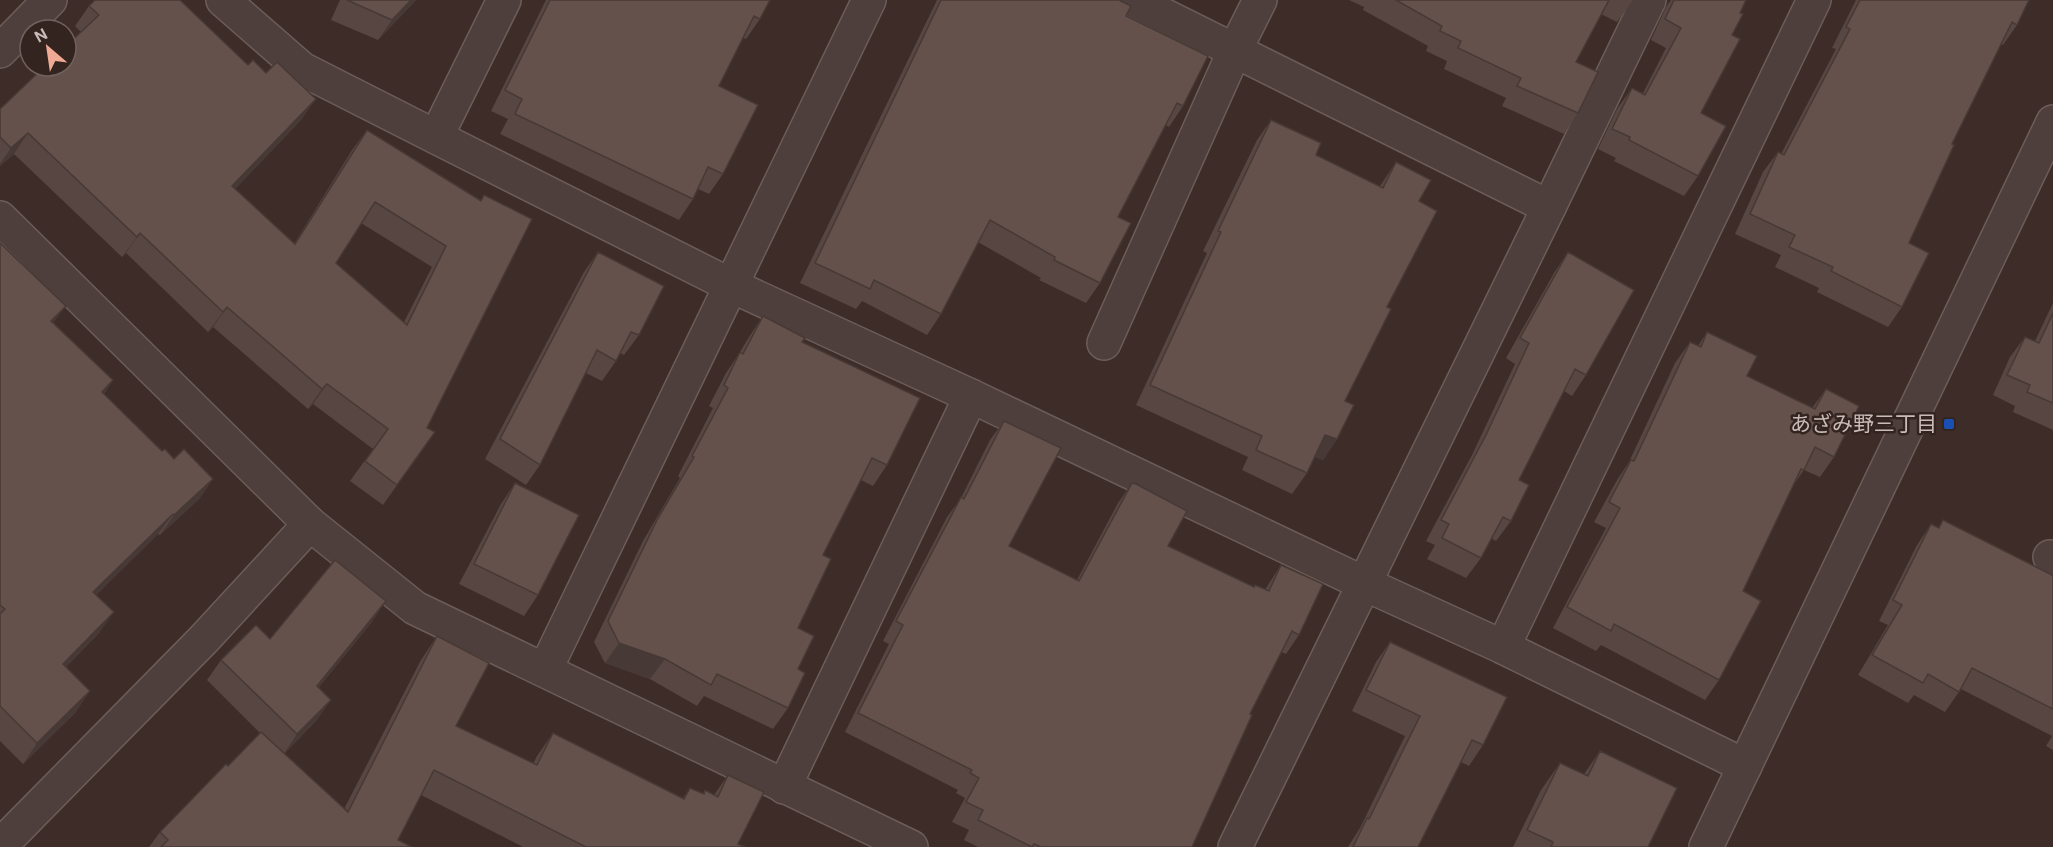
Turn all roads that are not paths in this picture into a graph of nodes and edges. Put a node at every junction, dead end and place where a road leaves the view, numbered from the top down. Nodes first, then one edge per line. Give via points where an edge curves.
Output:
1 (50, 0) edge
2 (223, 0) edge
3 (504, 0) edge
4 (869, 0) edge
5 (1133, 0) edge
6 (1260, 0) edge
7 (1649, 0) edge
8 (1814, 0) edge
9 (1235, 50) junction
10 (0, 51) edge
11 (2053, 122) edge
12 (436, 136) junction
13 (1549, 207) junction
14 (0, 218) edge
15 (730, 285) junction
16 (1104, 343) dead end
17 (971, 396) junction
18 (310, 524) junction
19 (1365, 584) junction
20 (1503, 647) junction
21 (545, 670) junction
22 (1745, 766) junction
23 (784, 787) junction
24 (1, 846) edge
25 (911, 847) edge
26 (1234, 847) edge
27 (1706, 847) edge

1 - 10 street
2 - 12 street via 302,69
3 - 12 street
4 - 15 street
5 - 9 street
6 - 9 street
7 - 13 street
8 - 20 street
9 - 13 street
9 - 16 street
11 - 22 street
12 - 15 street
13 - 19 street
14 - 18 street
15 - 17 street
15 - 21 street
17 - 19 street
17 - 23 street
18 - 21 street via 415,608
18 - 24 street via 204,639
19 - 20 street
19 - 26 street
20 - 22 street
21 - 23 street
22 - 27 street
23 - 25 street

